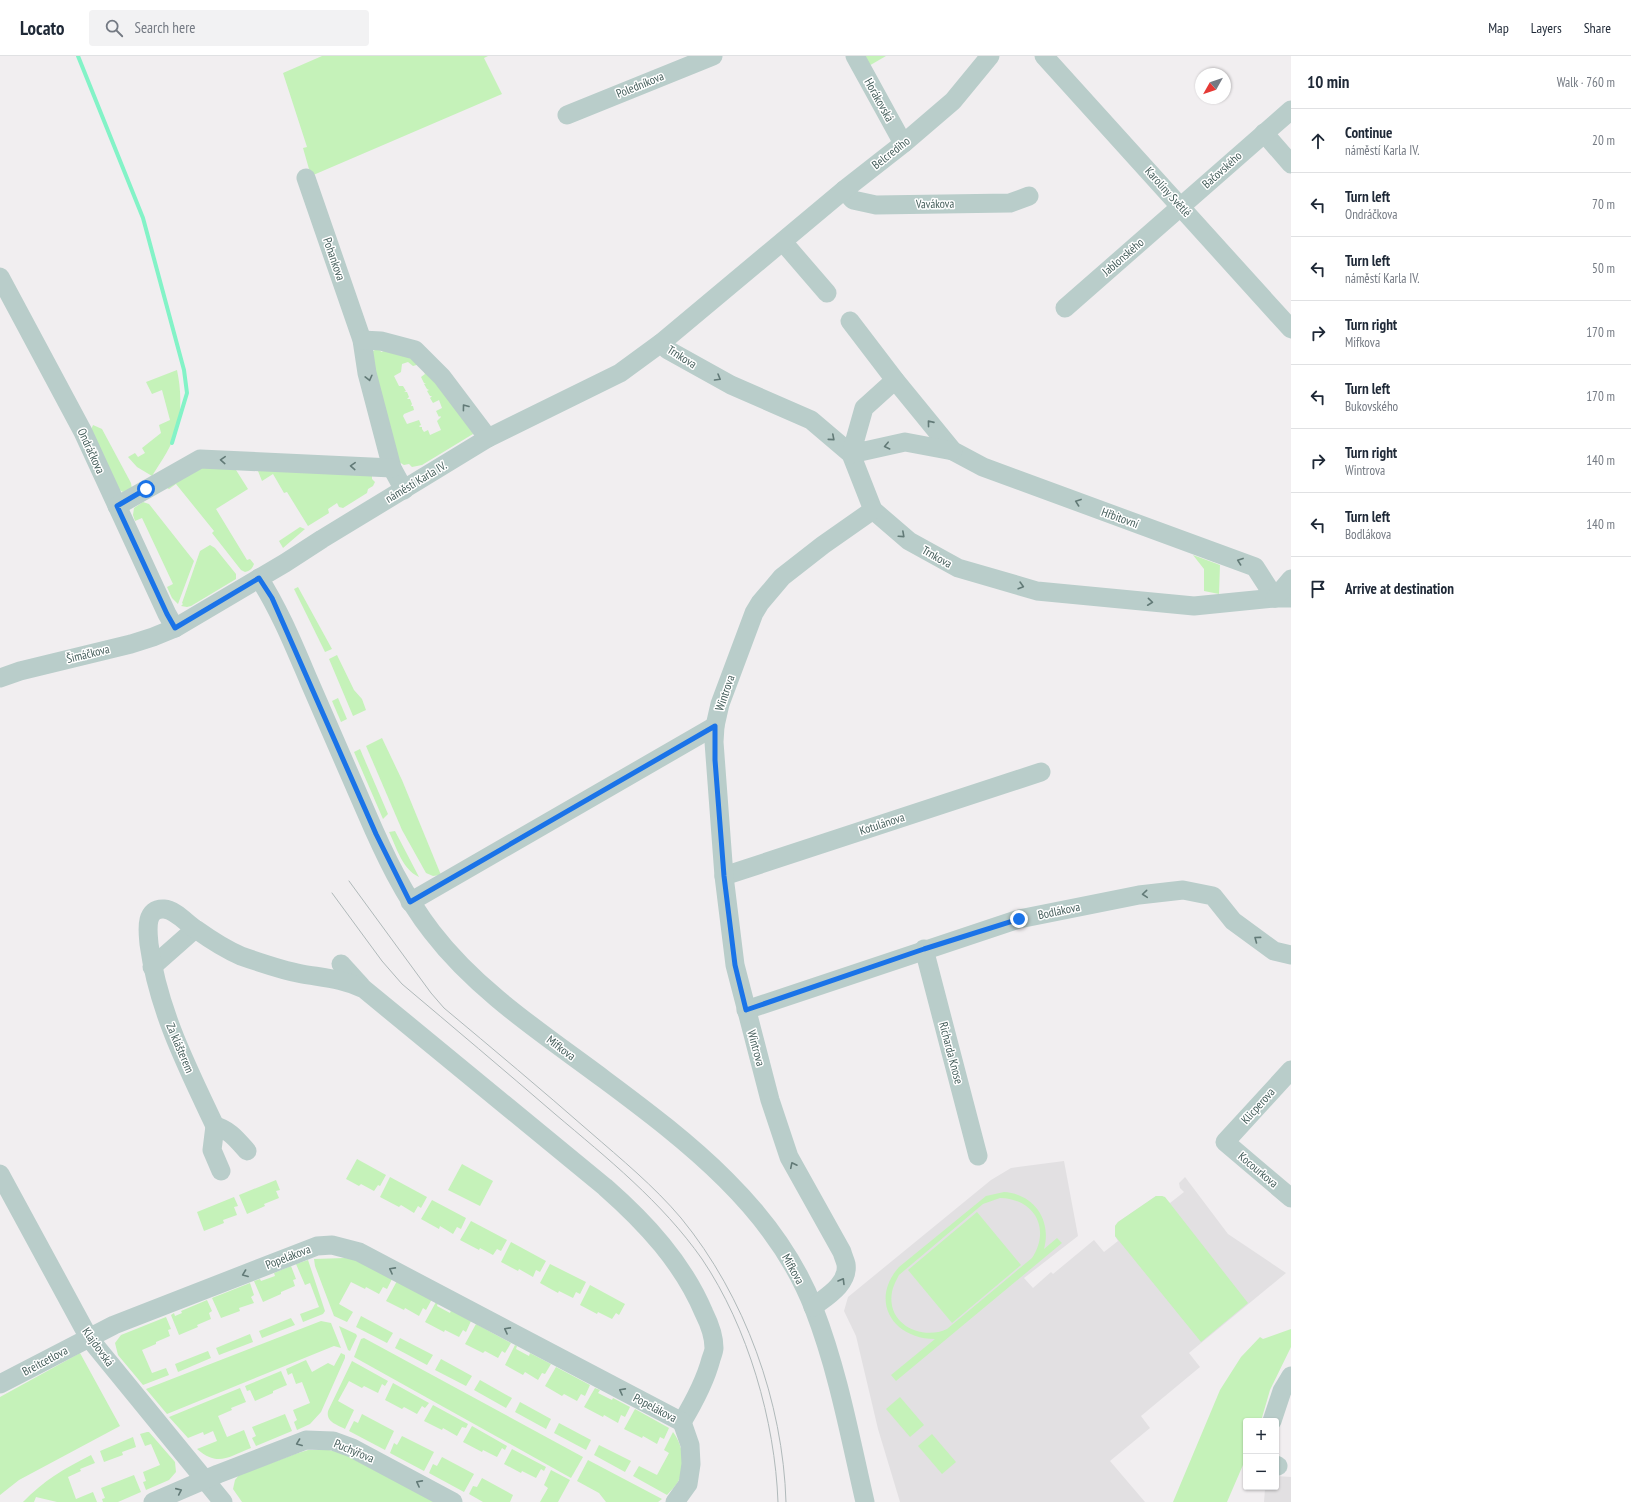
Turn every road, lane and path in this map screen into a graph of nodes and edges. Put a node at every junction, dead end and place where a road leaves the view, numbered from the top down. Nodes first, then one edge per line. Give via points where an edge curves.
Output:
1 (713, 56) edge
2 (855, 56) edge
3 (990, 56) edge
4 (1044, 56) edge
5 (1291, 110) edge
6 (566, 115) dead end
7 (1264, 133) junction
8 (904, 143) junction
9 (1291, 164) edge
10 (306, 178) dead end
11 (844, 190) junction
12 (1029, 196) dead end
13 (1181, 207) junction
14 (783, 242) junction
15 (0, 277) edge
16 (827, 293) dead end
17 (1065, 308) dead end
18 (850, 321) dead end
19 (1291, 329) edge
20 (362, 340) junction
21 (661, 343) junction
22 (895, 380) junction
23 (488, 438) junction
24 (953, 451) junction
25 (851, 454) junction
26 (392, 468) junction
27 (404, 490) junction
28 (117, 506) junction
29 (873, 510) junction
30 (259, 578) junction
31 (1291, 579) edge
32 (1283, 598) edge
33 (175, 628) junction
34 (0, 678) edge
35 (715, 726) junction
36 (1041, 772) dead end
37 (724, 876) junction
38 (410, 902) junction
39 (195, 929) junction
40 (924, 949) junction
41 (1291, 955) edge
42 (341, 964) dead end
43 (152, 967) junction
44 (302, 974) joint
45 (364, 989) junction
46 (746, 1010) junction
47 (1291, 1070) edge
48 (215, 1126) junction
49 (1225, 1142) joint
50 (247, 1151) dead end
51 (978, 1156) dead end
52 (221, 1171) dead end
53 (0, 1174) edge
54 (1291, 1198) edge
55 (813, 1307) junction
56 (89, 1338) junction
57 (1291, 1376) edge
58 (0, 1384) edge
59 (1273, 1418) edge
60 (682, 1422) junction
61 (204, 1480) junction
62 (153, 1502) edge
63 (223, 1502) edge
64 (453, 1502) edge
65 (675, 1502) edge
66 (865, 1502) edge

1 - 6 street, Poledníkova
2 - 8 street, Horákovská
3 - 8 street, Belcrediho via 953,101
4 - 13 street, Karolíny Světlé
5 - 7 street, Bačovského
7 - 9 street
7 - 13 street, Bačovského
8 - 11 street, Belcrediho
10 - 20 street, Pohankova
11 - 12 street, Vavákova via 853,200 876,205 1010,203
11 - 14 street, Belcrediho
13 - 17 street, Jablonského
13 - 19 street, Karolíny Světlé
14 - 16 street
14 - 21 street, Belcrediho
15 - 28 street, Ondráčkova via 83,432
18 - 22 street, Hřbitovní
23 -> 20 street via 442,377 415,350 381,341
20 -> 26 street, Pohankova via 367,373
21 - 23 street, náměstí Karla IV. via 620,373
21 -> 25 street, Trnkova via 668,350 731,385 812,420
24 -> 22 street, Hřbitovní
22 - 25 street via 864,408
23 - 27 street, náměstí Karla IV.
24 -> 25 street, Hřbitovní via 905,442
32 -> 24 street, Hřbitovní via 1255,567 983,468
25 - 29 street, Trnkova
26 - 27 street, Pohankova
26 -> 28 street, náměstí Karla IV. via 200,459
27 - 30 street, náměstí Karla IV.
28 - 33 street, Ondráčkova
29 -> 32 street, Trnkova via 909,541 958,568 1037,591 1194,606
29 - 35 street, Wintrova via 782,577 768,592 754,613 720,704
30 - 33 street, náměstí Karla IV.
30 - 38 street, Mifkova via 275,605 376,834
31 - 32 street
33 - 34 street, Šimáčkova via 131,644
35 - 37 street, Wintrova via 715,760
35 - 38 street
36 - 37 street, Kotulánova
37 - 46 street, Wintrova via 735,965
38 - 55 street, Mifkova via 445,949 487,990 656,1118 715,1169 748,1203 777,1242 791,1263
39 - 43 street
39 - 43 street, Za klášterem via 173,912 159,909 154,912 148,919 147,928
39 - 44 street, Za klášterem via 227,950 271,967
41 -> 40 street, Bodlákova via 1274,952 1233,921 1213,896 1183,890 1139,894 1019,919
40 - 46 street, Bodlákova
40 - 51 street, Richarda Knose
42 - 45 street, Popelákova
43 - 48 street, Za klášterem via 164,1010 181,1054
44 - 45 street, Popelákova via 350,982
45 - 60 street, Popelákova via 609,1191 650,1230 676,1262 699,1300 714,1348 696,1399
55 -> 46 street, Wintrova via 840,1284 846,1274 846,1264 842,1252 789,1157 770,1100
47 - 49 street, Klicperova
48 - 50 street via 226,1130
48 - 52 street via 212,1150
49 - 54 street, Kocourkova
53 - 56 street, Klajdovská
55 - 66 street, Mifkova via 834,1368
56 - 58 street, Breitcetlova
60 -> 56 street, Popelákova via 359,1252 332,1245 317,1246 114,1325
56 - 61 street, Klajdovská
57 - 59 street
60 - 65 street via 690,1446 691,1464 688,1484
62 -> 61 street, Puchýřova
61 - 63 street, Klajdovská
64 -> 61 street, Puchýřova via 370,1457 333,1441 306,1440

